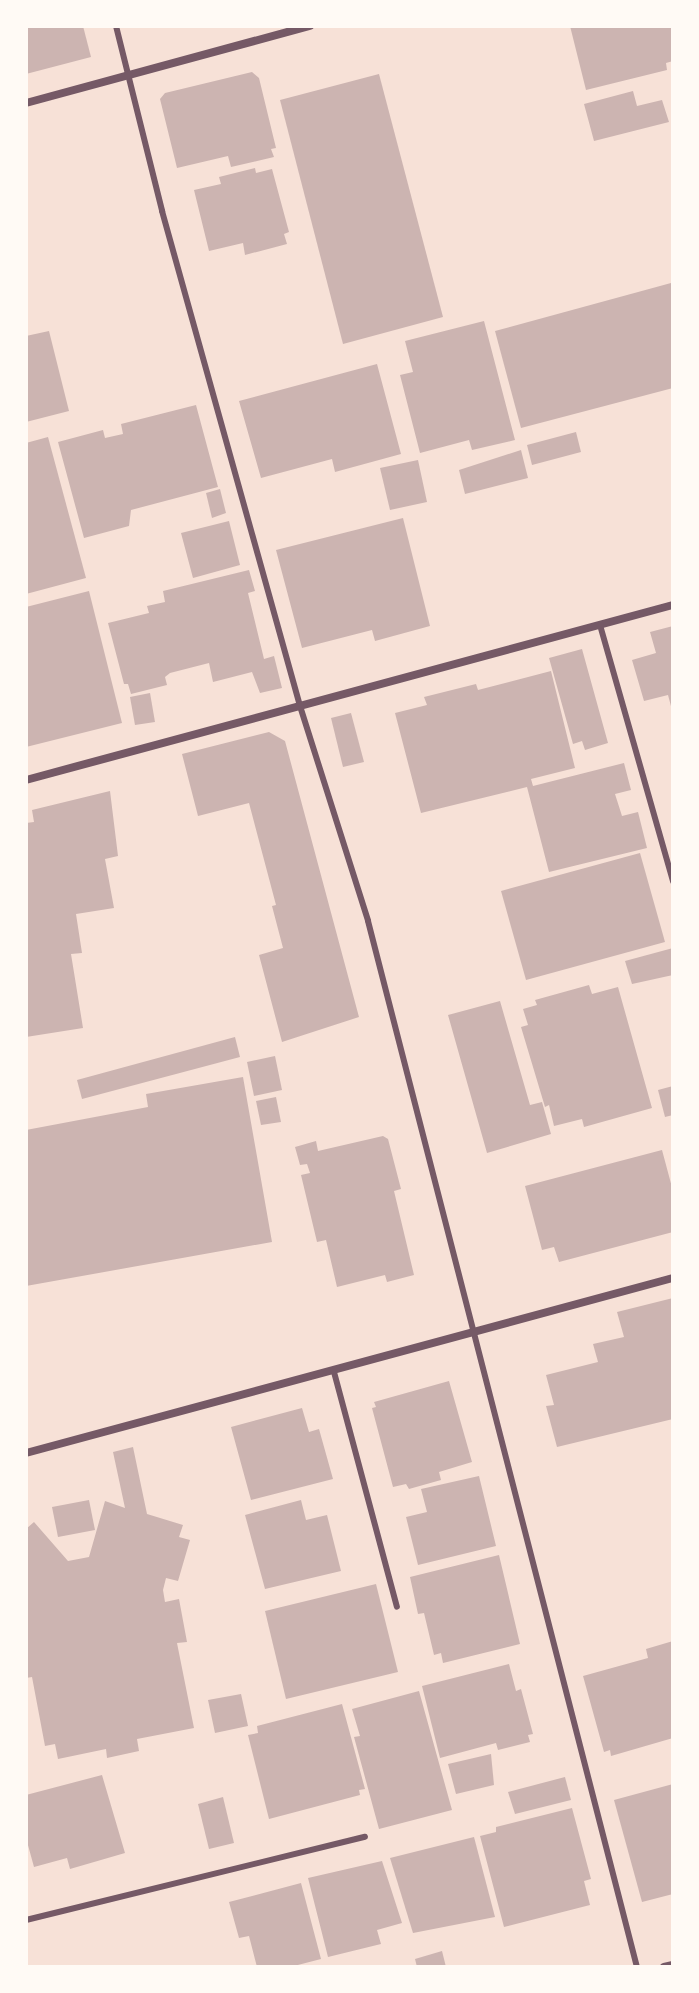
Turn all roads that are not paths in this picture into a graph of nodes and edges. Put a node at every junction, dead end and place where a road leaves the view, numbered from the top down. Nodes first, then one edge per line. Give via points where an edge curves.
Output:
1 (116, 26) edge
2 (310, 26) edge
3 (129, 76) junction
4 (26, 103) edge
5 (673, 605) edge
6 (600, 625) junction
7 (300, 706) junction
8 (26, 780) edge
9 (673, 882) edge
10 (673, 1278) edge
11 (473, 1330) junction
12 (334, 1372) junction
13 (26, 1453) edge
14 (397, 1607) dead end
15 (365, 1837) dead end
16 (26, 1920) edge
17 (673, 1965) edge
18 (637, 1967) edge
19 (664, 1967) edge

1 - 3 lane
2 - 3 street
3 - 4 street
3 - 7 lane
5 - 6 street
6 - 7 street
6 - 9 lane
7 - 8 street
7 - 11 lane via 368,921
10 - 11 street
11 - 12 street
11 - 18 lane
12 - 13 street
12 - 14 lane
15 - 16 lane
17 - 19 street

